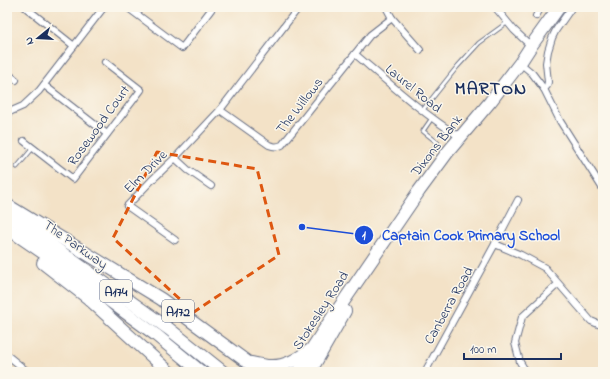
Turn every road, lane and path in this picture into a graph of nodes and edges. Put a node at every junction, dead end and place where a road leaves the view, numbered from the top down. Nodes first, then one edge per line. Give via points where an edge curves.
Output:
1 (25, 7) edge
2 (104, 7) edge
3 (127, 7) edge
4 (212, 7) edge
5 (300, 7) edge
6 (386, 7) edge
7 (495, 7) edge
8 (559, 7) edge
9 (572, 7) edge
10 (538, 12) edge
11 (544, 17) dead end
12 (392, 18) junction
13 (508, 22) junction
14 (74, 46) junction
15 (530, 46) junction
16 (420, 50) dead end
17 (355, 54) junction
18 (105, 62) dead end
19 (520, 63) junction
20 (7, 73) edge
21 (16, 80) dead end
22 (44, 85) junction
23 (544, 89) junction
24 (220, 110) junction
25 (422, 111) junction
26 (7, 113) edge
27 (432, 118) junction
28 (108, 134) junction
29 (460, 138) junction
30 (24, 141) dead end
31 (33, 148) junction
32 (428, 156) dead end
33 (176, 158) junction
34 (17, 167) dead end
35 (212, 186) dead end
36 (603, 189) edge
37 (518, 200) dead end
38 (7, 205) edge
39 (7, 214) edge
40 (7, 228) edge
41 (7, 236) edge
42 (175, 240) dead end
43 (494, 244) junction
44 (558, 284) junction
45 (603, 326) edge
46 (330, 329) junction
47 (325, 346) junction
48 (311, 350) junction
49 (7, 355) edge
50 (250, 363) junction
51 (28, 372) edge
52 (169, 372) edge
53 (201, 372) edge
54 (223, 372) edge
55 (262, 372) edge
56 (298, 372) edge
57 (310, 372) edge
58 (322, 372) edge
59 (425, 372) edge
60 (526, 372) edge

1 - 14 street
2 - 14 street
3 - 4 street via 182,48
5 - 24 street
6 - 12 street
7 - 13 street
8 - 15 highway, Dixons Bank / A172
9 - 23 street via 552,38 546,63 548,82
10 - 11 street
12 - 16 street
12 - 17 street, The Willows via 370,35
13 - 15 street
13 - 25 lane via 479,43
14 - 22 street
15 - 19 highway, Dixons Bank / A172
17 - 24 street, The Willows via 278,147 269,145
17 - 25 street, Laurel Road
18 - 28 street, Rosewood Court via 142,90
19 - 23 street via 532,73
19 - 29 highway, Dixons Bank / A172
20 - 21 street
22 - 26 street via 23,106
22 - 28 street
23 - 36 street via 560,121
24 - 33 street, Elm Drive
25 - 27 street, Laurel Road
27 - 29 street, Laurel Road
27 - 32 lane via 423,131 438,142
28 - 31 street, Rosewood Court via 73,179
29 - 46 highway, Dixons Bank / A172 via 419,191 368,265 360,285
30 - 31 street, Rosewood Court
31 - 34 lane
33 - 35 street via 188,170
33 - 42 street, Elm Drive via 127,206
37 - 43 street, Canberra Road
38 - 50 highway, A172 via 161,299
39 - 54 highway, The Parkway / A174 via 169,329
40 - 53 highway, The Parkway / A174 via 156,335
41 - 52 highway, A174 via 88,298
43 - 44 street via 544,268
43 - 59 street, Canberra Road
44 - 45 street via 591,321
44 - 60 street via 522,317 515,343 520,362
46 - 47 highway, A172
46 - 48 highway, Stokesley Road / A172
47 - 57 highway, A172
47 - 58 highway
48 - 50 highway, A172 via 292,362 281,365
48 - 56 highway, Stokesley Road / A172
49 - 51 street
50 - 55 highway, A172

